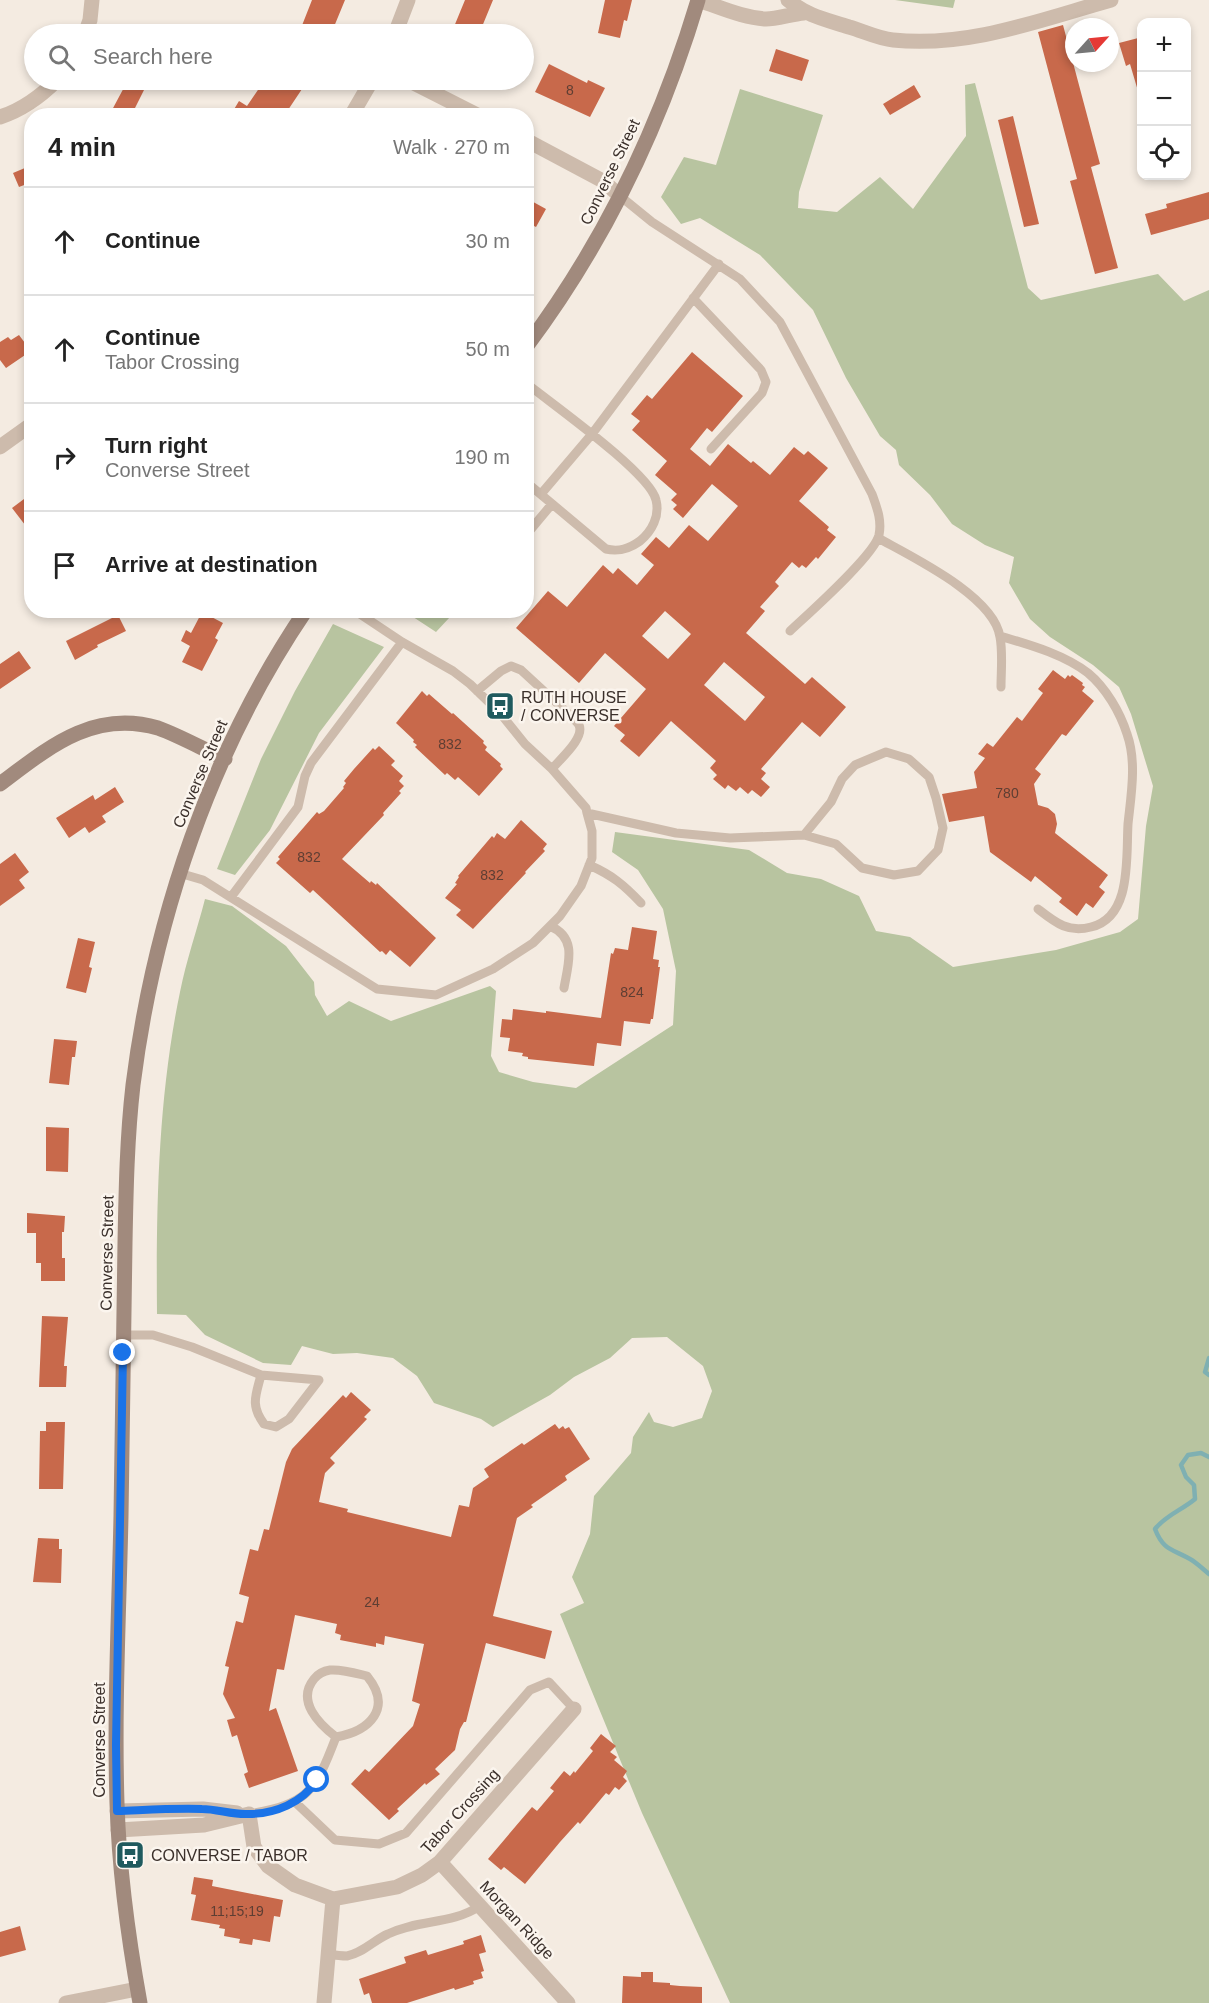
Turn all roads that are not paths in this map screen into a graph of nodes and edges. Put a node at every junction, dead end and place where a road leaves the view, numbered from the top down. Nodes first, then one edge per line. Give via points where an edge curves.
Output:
1 (92, 0) edge
2 (408, 0) edge
3 (698, 0) edge
4 (788, 0) edge
5 (1111, 0) edge
6 (804, 13) junction
7 (89, 24) edge
8 (398, 24) edge
9 (46, 90) edge
10 (366, 90) edge
11 (428, 90) edge
12 (356, 108) edge
13 (463, 108) edge
14 (0, 117) edge
15 (534, 144) edge
16 (620, 196) junction
17 (719, 264) junction
18 (693, 298) junction
19 (534, 335) edge
20 (534, 388) edge
21 (24, 429) edge
22 (592, 434) junction
23 (0, 447) edge
24 (711, 449) dead end
25 (534, 488) edge
26 (541, 494) junction
27 (552, 504) junction
28 (534, 525) edge
29 (878, 538) junction
30 (301, 618) edge
31 (366, 618) edge
32 (790, 632) dead end
33 (1000, 636) junction
34 (402, 642) junction
35 (1001, 687) dead end
36 (477, 691) junction
37 (225, 759) junction
38 (552, 769) junction
39 (0, 784) edge
40 (587, 813) junction
41 (804, 835) junction
42 (589, 865) junction
43 (179, 873) junction
44 (231, 897) junction
45 (641, 903) dead end
46 (1038, 909) dead end
47 (550, 926) junction
48 (564, 988) dead end
49 (123, 1335) junction
50 (261, 1375) junction
51 (574, 1708) joint
52 (336, 1737) junction
53 (295, 1802) junction
54 (117, 1811) junction
55 (249, 1814) junction
56 (118, 1830) junction
57 (440, 1862) junction
58 (333, 1899) junction
59 (480, 1906) junction
60 (328, 1954) junction
61 (138, 1996) edge
62 (66, 2003) edge
63 (324, 2003) edge
64 (568, 2003) edge

1 - 7 street
2 - 8 street
3 - 6 street via 769,19
3 - 16 main road, Converse Street via 657,118
4 - 6 street
5 - 6 street via 988,35 941,41 891,40
9 - 14 street via 18,110
10 - 12 street
11 - 13 street
15 - 16 street via 603,181
16 - 17 lane via 652,222
16 - 19 main road, Converse Street via 571,282
17 - 18 lane
17 - 29 lane via 740,279 780,322 872,494 881,518
18 - 22 lane
18 - 24 lane via 761,370 766,382 762,393
20 - 22 lane
21 - 23 street
22 - 26 lane
22 - 27 lane via 640,477 656,499 657,517 648,534 632,546 617,551 606,549
25 - 26 lane
26 - 27 lane
27 - 28 lane
29 - 32 lane via 840,584
29 - 33 lane via 971,595 992,616
30 - 37 main road, Converse Street via 249,706
31 - 34 lane
33 - 35 lane
33 - 46 lane via 1052,653 1088,674 1111,699 1128,735 1133,766 1125,878 1113,916 1099,925 1069,929
34 - 36 lane via 453,671
34 - 44 lane via 311,764 297,807
36 - 38 lane
36 - 38 lane via 511,666 521,670 572,717 580,734
37 - 39 main road via 159,729 116,723 68,736
37 - 43 main road, Converse Street
38 - 40 lane
40 - 41 lane via 676,833 730,838
40 - 42 lane via 592,831
41 - 41 lane via 836,844 862,868 894,875 918,871 938,850 943,828 929,777 909,759 886,752 855,765
42 - 45 lane via 622,883
42 - 47 lane via 581,886
43 - 44 lane via 203,880
43 - 49 main road, Converse Street via 154,963 133,1087
44 - 47 lane via 377,989 436,995 493,969 533,944
47 - 48 lane via 566,937 570,951
49 - 50 lane via 153,1335
49 - 54 main road, Converse Street
50 - 50 lane via 255,1400 257,1414 264,1424 276,1427 289,1419 319,1380
51 - 53 lane via 549,1682 530,1690 406,1833 379,1844 335,1840
51 - 57 street, Tabor Crossing
52 - 52 lane via 311,1710 307,1692 310,1684 327,1670 367,1676 377,1691 377,1711 357,1731
52 - 53 lane via 317,1780
53 - 55 lane
54 - 55 street via 203,1809
54 - 56 main road, Converse Street
55 - 56 street via 204,1825
55 - 58 street via 254,1847 268,1866 295,1885
56 - 61 main road, Converse Street
57 - 58 street, Tabor Crossing via 397,1887
57 - 59 street, Morgan Ridge
58 - 60 street
59 - 60 lane via 466,1915 423,1922 387,1934 346,1956
59 - 64 street, Morgan Ridge
60 - 63 street
61 - 62 street

